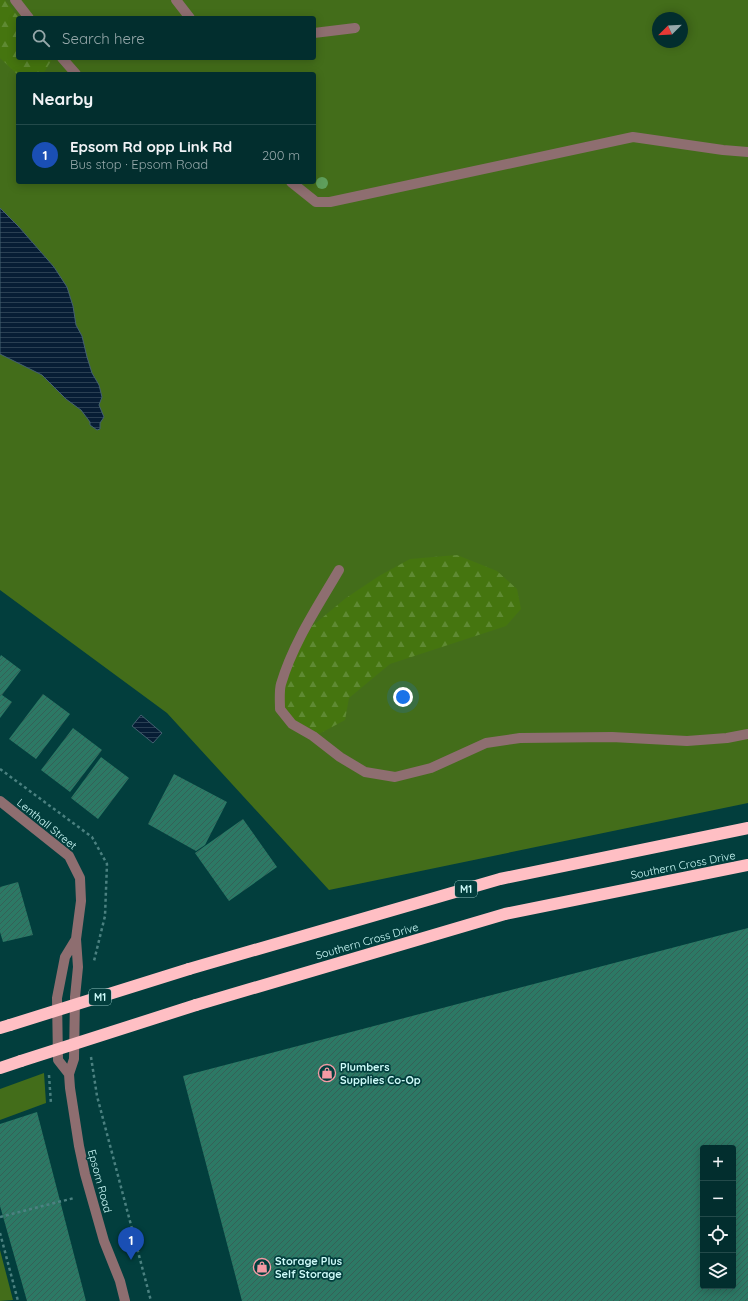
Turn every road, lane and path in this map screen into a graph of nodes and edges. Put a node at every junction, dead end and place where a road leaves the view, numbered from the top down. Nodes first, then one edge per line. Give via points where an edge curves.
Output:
1 (15, 0) edge
2 (176, 0) edge
3 (27, 16) edge
4 (188, 16) edge
5 (355, 28) dead end
6 (316, 33) edge
7 (64, 60) edge
8 (74, 72) edge
9 (748, 152) edge
10 (294, 184) edge
11 (339, 570) dead end
12 (748, 734) edge
13 (0, 802) edge
14 (748, 828) edge
15 (748, 865) edge
16 (76, 939) junction
17 (5, 1026) edge
18 (91, 1053) dead end
19 (0, 1068) edge
20 (69, 1074) junction
21 (70, 1088) joint
22 (74, 1198) dead end
23 (0, 1217) edge
24 (0, 1233) edge
25 (18, 1301) edge
26 (126, 1301) edge
27 (151, 1301) edge

1 - 3 street
2 - 4 street
5 - 6 street
7 - 8 street
9 - 10 street via 633,138 330,202 316,202
11 - 12 street via 294,651 281,684 280,708 292,724 365,772 395,777 430,768 486,743 520,738 612,737 687,740 728,738
13 - 16 street, Lenthall Street via 69,856 76,866 80,878 81,901
14 - 17 highway, Southern Cross Drive / M1, bridge via 500,879 189,969
15 - 19 highway, Southern Cross Drive, bridge via 505,914 196,1005
16 - 20 street, Lenthall Street via 78,967 74,1059
16 - 20 street, Lenthall Street via 65,957 58,998 58,1060
18 - 27 path via 97,1096
20 - 21 street, Lenthall Street
21 - 26 street, Epsom Road via 85,1174 102,1234
22 - 23 path
24 - 25 path

